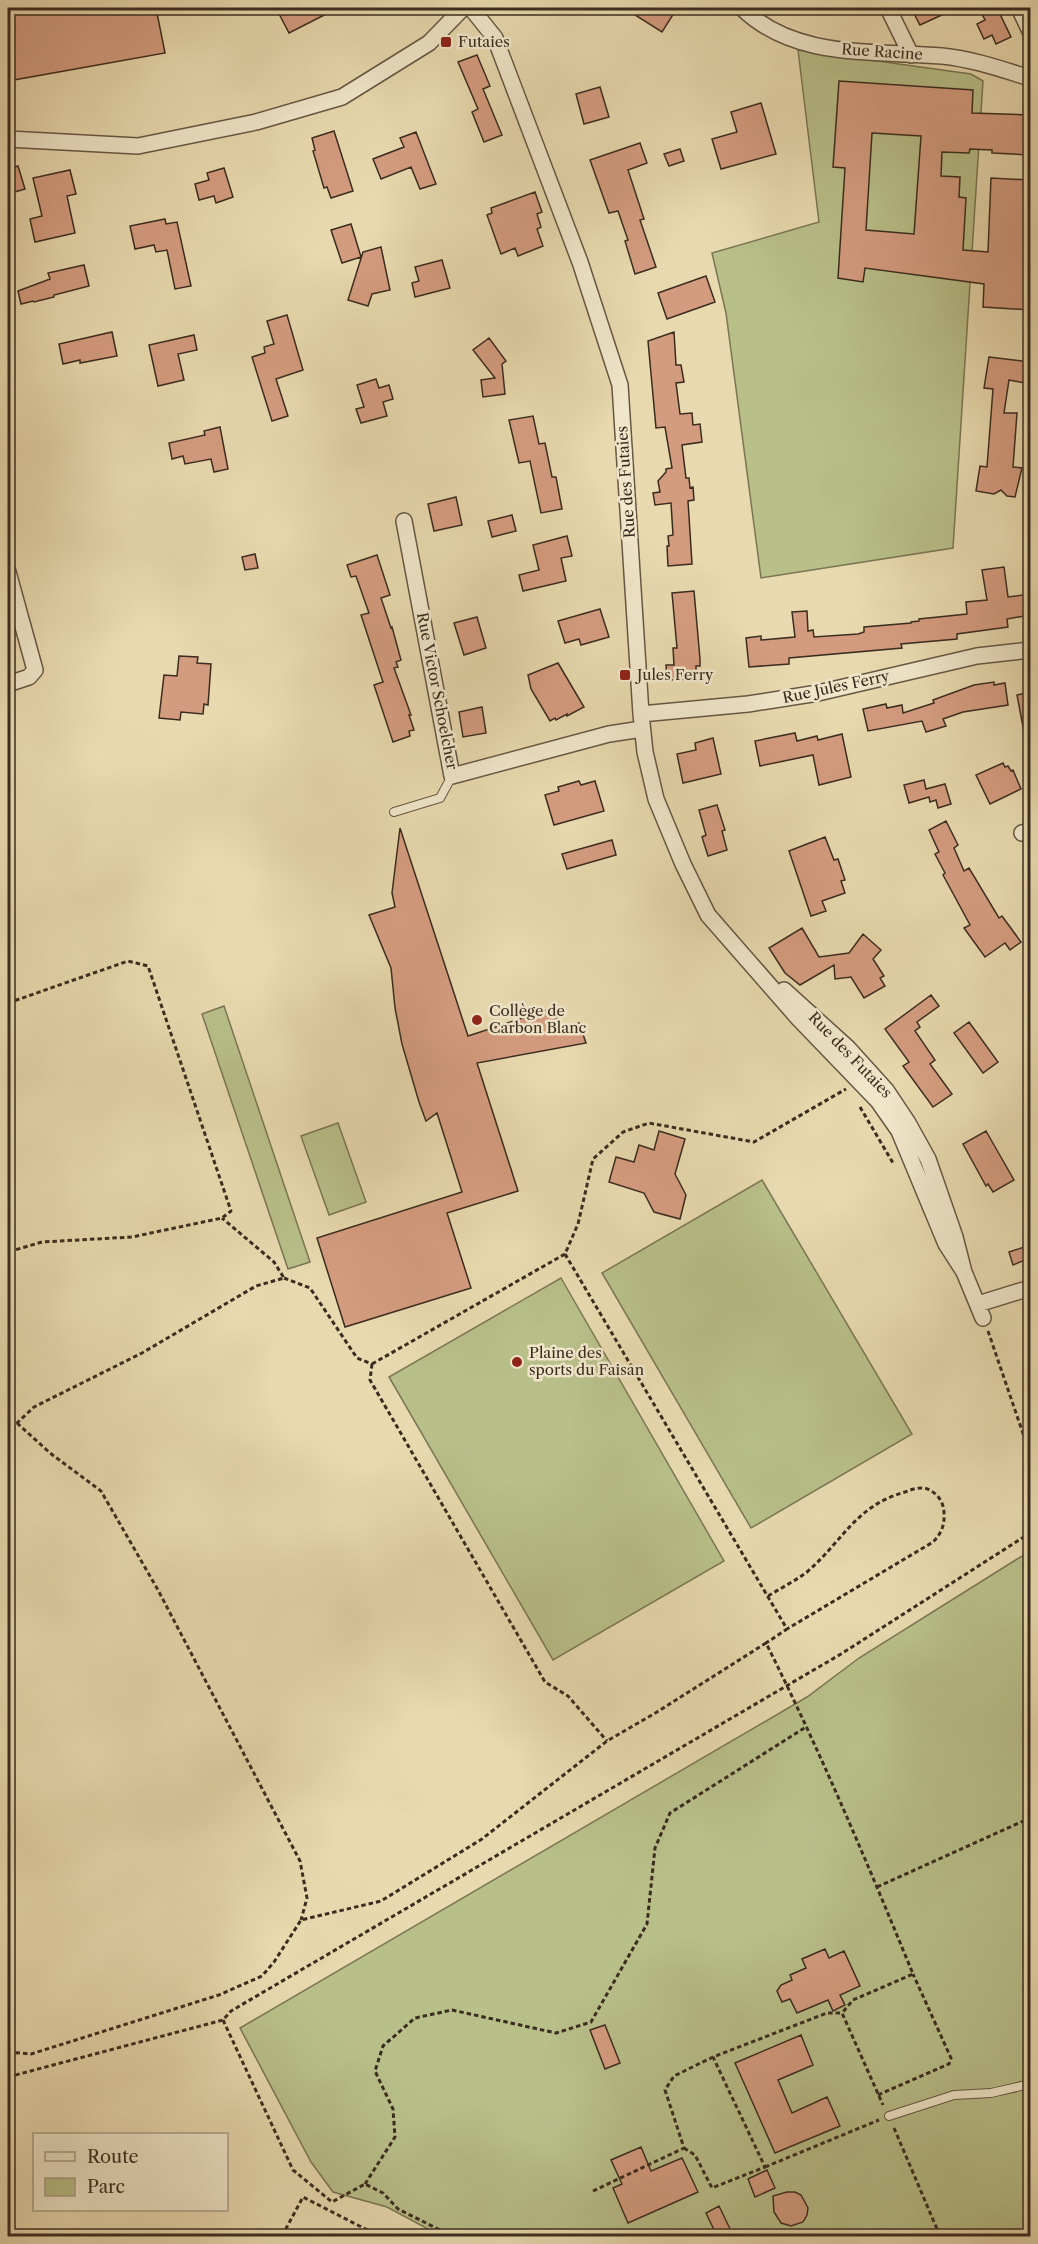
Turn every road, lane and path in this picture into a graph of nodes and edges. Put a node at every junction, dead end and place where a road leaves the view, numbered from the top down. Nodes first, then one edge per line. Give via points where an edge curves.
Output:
1 (463, 8) edge
2 (471, 8) edge
3 (742, 8) edge
4 (888, 8) edge
5 (1019, 8) edge
6 (1030, 31) edge
7 (911, 55) junction
8 (1030, 78) edge
9 (8, 139) edge
10 (404, 521) dead end
11 (8, 572) edge
12 (1030, 650) edge
13 (8, 684) edge
14 (641, 721) junction
15 (452, 776) junction
16 (394, 812) dead end
17 (747, 958) junction
18 (8, 1003) edge
19 (860, 1081) junction
20 (222, 1218) junction
21 (8, 1252) edge
22 (565, 1254) junction
23 (964, 1272) junction
24 (284, 1278) junction
25 (1030, 1288) edge
26 (981, 1311) junction
27 (372, 1364) junction
28 (17, 1423) junction
29 (8, 1436) edge
30 (1030, 1454) edge
31 (1030, 1533) edge
32 (768, 1596) junction
33 (787, 1629) junction
34 (766, 1643) junction
35 (787, 1685) junction
36 (806, 1727) junction
37 (607, 1741) junction
38 (1030, 1818) edge
39 (878, 1887) junction
40 (301, 1920) junction
41 (913, 1974) junction
42 (842, 2013) junction
43 (224, 2020) junction
44 (8, 2052) edge
45 (713, 2057) junction
46 (8, 2078) edge
47 (1030, 2084) edge
48 (878, 2095) junction
49 (889, 2116) junction
50 (684, 2148) junction
51 (765, 2167) junction
52 (365, 2184) junction
53 (593, 2191) dead end
54 (282, 2236) edge
55 (379, 2236) edge
56 (452, 2236) edge
57 (940, 2236) edge

1 - 9 street via 429,44 342,97 256,122 138,146
2 - 14 street, Rue des Futaies via 495,38 580,262 620,385
3 - 7 street, Rue Racine via 755,21 807,45
4 - 7 street
5 - 6 street
7 - 8 street, Rue Racine via 984,63
10 - 15 street, Rue Victor Schoelcher
11 - 13 street via 35,670 29,677
12 - 14 street, Rue Jules Ferry via 977,656 818,693
14 - 15 street, Rue Victor Schoelcher via 609,734
14 - 17 street, Rue des Futaies via 656,799 683,864 708,915
15 - 16 lane via 440,798
17 - 19 street, Rue des Futaies via 798,1018
17 - 23 street, Rue des Futaies via 809,1011 886,1089 928,1159
18 - 20 path via 128,961 148,966 231,1211
19 - 22 path via 754,1142 649,1123 623,1132 593,1158 578,1224
19 - 23 street, Rue des Futaies via 899,1131 946,1244
20 - 21 path via 132,1237 42,1242
20 - 24 path via 274,1262
22 - 27 path
22 - 32 path
23 - 26 street, Rue des Futaies
24 - 27 path via 310,1288 357,1358
24 - 28 path via 256,1286 142,1353 34,1407
25 - 26 street
26 - 30 path
27 - 37 path via 370,1380 545,1682 568,1696
28 - 29 path
28 - 40 path via 101,1491 147,1570 300,1861 307,1898
31 - 35 path
32 - 33 path
32 - 33 path via 808,1571 858,1516 885,1499 922,1488 933,1492 942,1503 944,1524 933,1542
33 - 34 path
34 - 35 path
34 - 37 path
35 - 36 path
35 - 43 path via 231,2012
36 - 39 path
36 - 52 path via 670,1812 655,1848 647,1924 591,2022 556,2033 452,2010 415,2018 383,2046 375,2071 393,2109 395,2137
37 - 40 path via 482,1839 381,1901
38 - 39 path
39 - 41 path
40 - 44 path via 262,1976 219,1995 31,2054
41 - 42 path via 853,2000
41 - 48 path via 951,2058 948,2064
42 - 45 path via 827,2013
42 - 48 path
43 - 46 path
43 - 52 path via 293,2170 332,2202
45 - 50 path via 674,2076 665,2090
45 - 51 path
47 - 49 lane via 991,2093 954,2094
48 - 49 path
49 - 51 path
49 - 57 path
50 - 51 path via 695,2155 712,2188
50 - 53 path
52 - 56 path via 383,2193 398,2209
54 - 55 path via 303,2197

